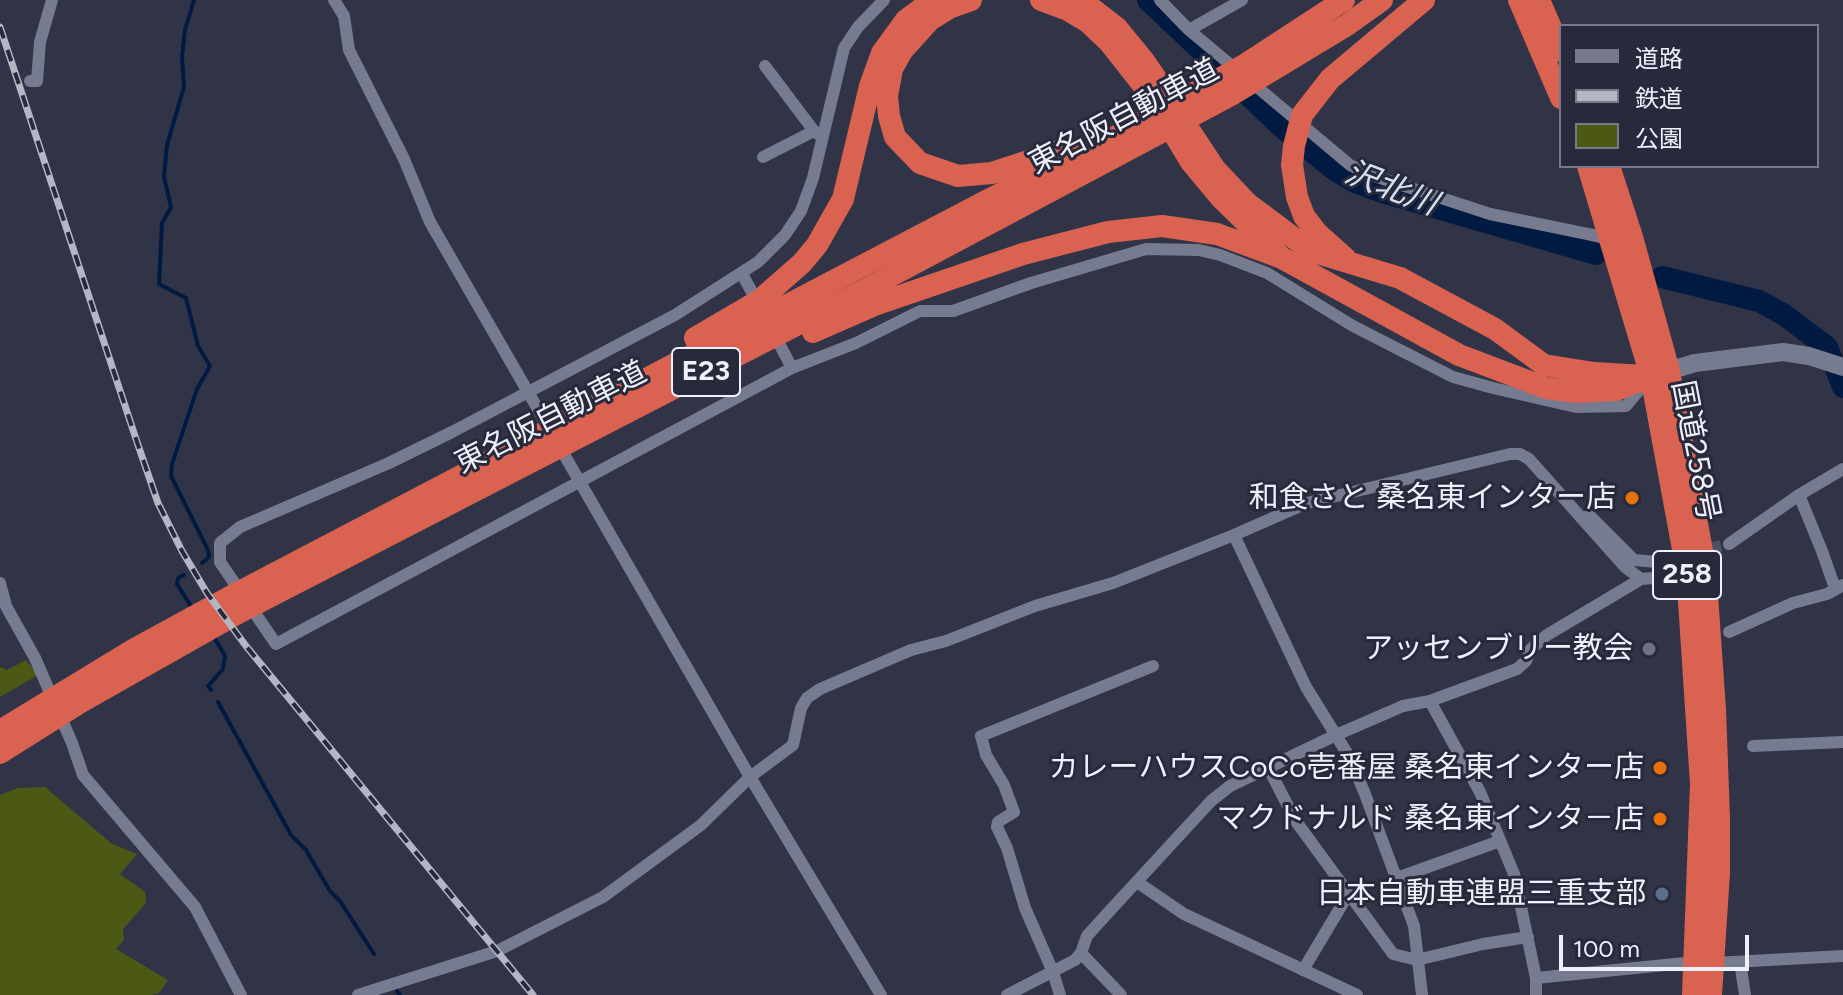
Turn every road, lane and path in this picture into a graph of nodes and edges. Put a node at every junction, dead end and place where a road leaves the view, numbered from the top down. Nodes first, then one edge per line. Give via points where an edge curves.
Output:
1 (52, 0) edge
2 (334, 0) edge
3 (884, 0) edge
4 (933, 0) edge
5 (971, 0) edge
6 (1041, 0) edge
7 (1081, 0) edge
8 (1160, 0) edge
9 (1242, 0) edge
10 (1344, 0) edge
11 (1382, 0) edge
12 (1424, 0) edge
13 (1519, 0) edge
14 (1539, 0) edge
15 (1300, 29) junction
16 (1189, 30) junction
17 (1559, 46) edge
18 (765, 66) dead end
19 (30, 81) dead end
20 (1559, 93) edge
21 (818, 134) junction
22 (763, 157) dead end
23 (1589, 168) edge
24 (1610, 168) edge
25 (1612, 239) junction
26 (1282, 258) junction
27 (1352, 264) junction
28 (742, 274) junction
29 (1843, 367) edge
30 (792, 368) junction
31 (1660, 373) junction
32 (529, 389) junction
33 (554, 451) junction
34 (497, 459) junction
35 (1843, 469) edge
36 (580, 480) junction
37 (1799, 495) junction
38 (1581, 518) junction
39 (1234, 535) junction
40 (1729, 544) tunnel mouth
41 (1657, 562) tunnel mouth
42 (1696, 569) junction
43 (1641, 579) junction
44 (0, 583) edge
45 (1839, 586) edge
46 (1729, 632) dead end
47 (1153, 666) dead end
48 (1430, 701) junction
49 (14, 729) edge
50 (1336, 735) junction
51 (1843, 742) edge
52 (1753, 746) dead end
53 (0, 753) edge
54 (1269, 769) junction
55 (750, 777) junction
56 (1500, 841) junction
57 (1397, 878) junction
58 (1137, 882) junction
59 (1349, 893) junction
60 (1528, 937) junction
61 (1081, 953) junction
62 (1843, 956) edge
63 (1417, 960) junction
64 (1740, 962) junction
65 (1704, 963) junction
66 (1303, 970) junction
67 (1053, 972) junction
68 (1536, 978) junction
69 (241, 995) edge
70 (358, 995) edge
71 (881, 995) edge
72 (1007, 995) edge
73 (1060, 995) edge
74 (1121, 995) edge
75 (1357, 995) edge
76 (1422, 995) edge
77 (1536, 995) edge
78 (1693, 995) edge
79 (1711, 995) edge
80 (1745, 995) edge

1 - 19 street via 40,42 37,81
2 - 32 street via 344,16 349,50 430,222
3 - 21 street via 844,48
4 - 34 highway via 906,20 882,53 843,199 817,245 760,300 519,441
5 - 15 highway via 930,20 902,51 887,96 895,137 920,163 958,176 992,173 1072,147 1273,37
6 - 26 highway via 1088,22 1109,42 1150,94 1191,162
7 - 27 highway via 1117,28 1144,61 1215,169 1247,203 1311,251
8 - 16 street
9 - 16 street
10 - 15 highway, 東名阪自動車道 / E23
11 - 33 highway, 東名阪自動車道 / E23 via 1231,95
12 - 27 highway via 1330,79 1302,115 1292,165 1297,197 1317,233
13 - 20 highway
14 - 17 highway
15 - 34 highway, 東名阪自動車道 / E23 via 1111,139
16 - 25 street via 1360,170 1490,214
18 - 21 street
21 - 22 street
21 - 28 street via 813,178 801,211 778,242
23 - 25 highway, 国道258号 / 258
24 - 31 highway, 国道258号 / 258 via 1632,237
25 - 31 highway, 国道258号 / 258
26 - 31 highway via 1459,355 1546,388 1616,390
26 - 33 highway via 1217,234 1162,226 1023,254 877,304 599,438
27 - 31 highway via 1400,278 1495,329 1544,365 1594,373
28 - 30 street
28 - 32 street via 675,315
29 - 31 street via 1783,352
30 - 31 street via 920,311 953,311 1122,254 1170,248 1220,255 1267,273 1353,326 1453,377 1493,388 1576,407 1626,406
30 - 36 street
31 - 42 highway, 国道258号 / 258
32 - 36 street
32 - 36 street via 389,463 240,527 220,543 220,562 276,644
33 - 49 highway, 東名阪自動車道 / E23
34 - 49 highway, 東名阪自動車道 / E23 via 133,650
35 - 37 street
36 - 55 street
37 - 40 street
37 - 45 street
38 - 39 street via 1529,459 1510,454 1307,503
38 - 41 street via 1590,516 1634,560
38 - 43 street
39 - 50 street via 1306,687
39 - 55 street via 1113,583 911,650 820,689 801,708 793,745
42 - 43 street
42 - 65 highway, 国道258号 / 258 via 1714,682 1719,818 1719,873
43 - 48 street via 1547,635 1517,669
44 - 69 street via 83,775 195,907
45 - 46 street
47 - 67 street via 981,736 1014,812 997,827
48 - 50 street via 1403,706
48 - 56 street via 1480,792
49 - 53 highway, 東名阪自動車道 / E23
50 - 54 street
50 - 57 street
51 - 52 street
54 - 58 street via 1211,801
54 - 59 street via 1295,820
55 - 70 street via 701,825 603,897 497,951
55 - 71 street
56 - 57 street
56 - 60 street via 1514,874
57 - 63 street via 1414,926
58 - 61 street via 1087,936
58 - 66 street via 1184,914
59 - 63 street via 1393,954
59 - 66 street
60 - 63 street
60 - 68 street
61 - 67 street
61 - 74 street
62 - 64 street
63 - 76 street
64 - 65 street
64 - 80 street
65 - 68 street
65 - 78 highway, 国道258号 / 258
65 - 79 highway, 国道258号 / 258
66 - 75 street
67 - 72 street
67 - 73 street
68 - 77 street

